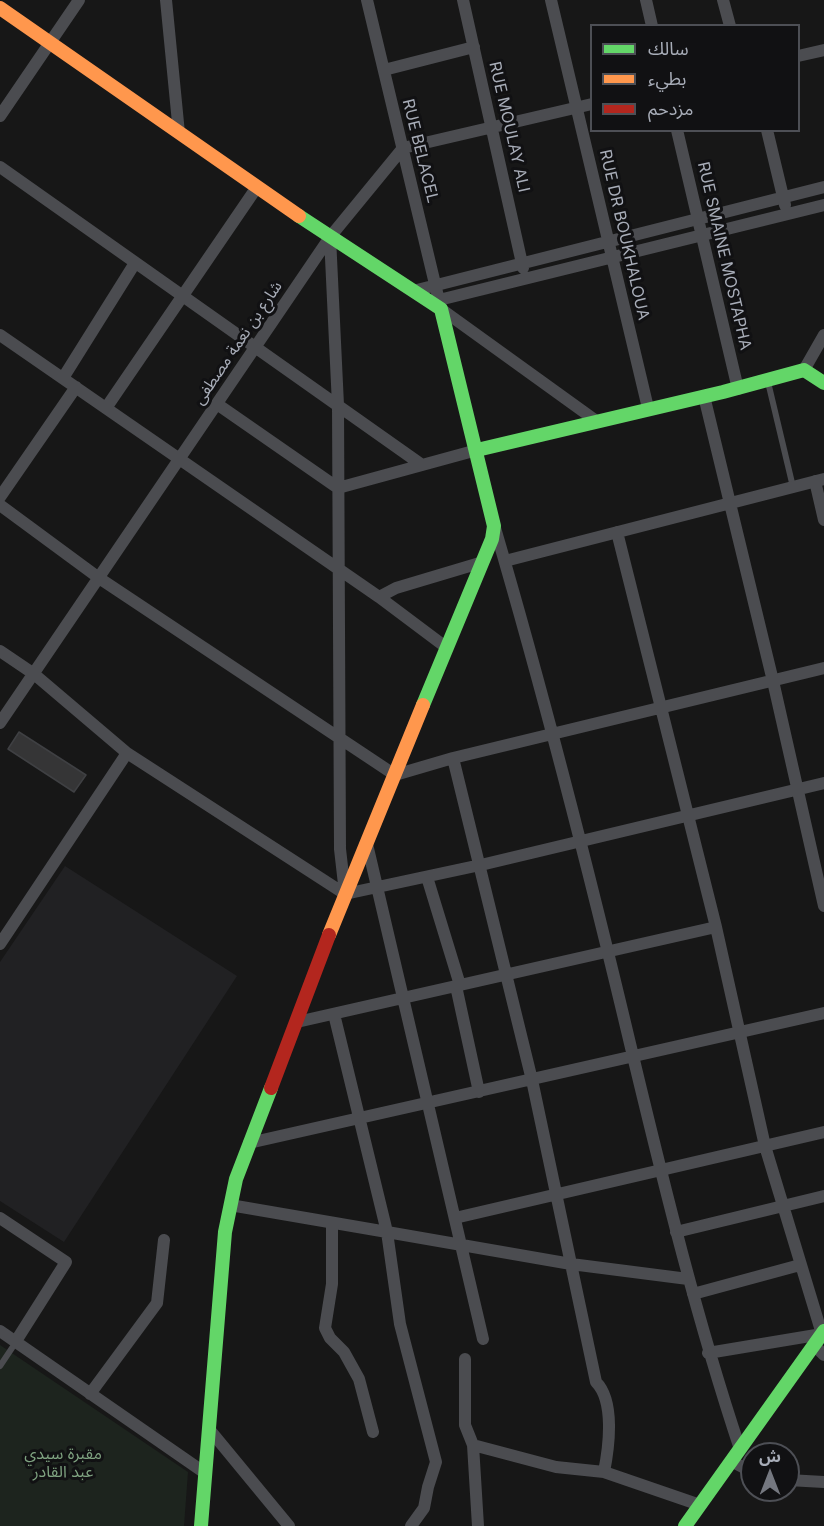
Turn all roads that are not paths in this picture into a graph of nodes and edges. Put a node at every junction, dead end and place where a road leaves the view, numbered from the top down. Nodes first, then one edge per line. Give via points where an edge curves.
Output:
1 (79, 0) edge
2 (166, 0) edge
3 (367, 0) edge
4 (463, 0) edge
5 (551, 0) edge
6 (646, 0) edge
7 (723, 0) edge
8 (0, 8) edge
9 (652, 24) edge
10 (729, 24) edge
11 (48, 43) junction
12 (474, 47) junction
13 (824, 50) edge
14 (800, 56) edge
15 (384, 70) junction
16 (590, 104) edge
17 (576, 108) junction
18 (0, 117) edge
19 (493, 127) junction
20 (677, 132) edge
21 (767, 132) edge
22 (179, 133) junction
23 (403, 148) junction
24 (0, 167) edge
25 (257, 187) junction
26 (824, 187) edge
27 (783, 197) junction
28 (824, 205) edge
29 (787, 214) junction
30 (698, 218) junction
31 (701, 234) junction
32 (330, 237) junction
33 (608, 241) junction
34 (612, 256) junction
35 (522, 262) junction
36 (135, 263) junction
37 (525, 278) junction
38 (435, 284) junction
39 (413, 291) junction
40 (182, 297) junction
41 (440, 305) junction
42 (0, 334) edge
43 (824, 335) edge
44 (256, 346) junction
45 (804, 370) junction
46 (63, 378) junction
47 (767, 381) junction
48 (824, 383) edge
49 (76, 387) junction
50 (738, 389) junction
51 (704, 396) junction
52 (217, 404) junction
53 (338, 405) junction
54 (106, 408) junction
55 (648, 408) junction
56 (595, 420) junction
57 (477, 450) junction
58 (179, 460) junction
59 (422, 465) junction
60 (820, 480) edge
61 (793, 487) junction
62 (338, 488) junction
63 (0, 498) edge
64 (730, 503) junction
65 (0, 505) edge
66 (824, 520) edge
67 (495, 526) junction
68 (617, 532) junction
69 (505, 561) junction
70 (483, 562) junction
71 (337, 569) junction
72 (99, 578) junction
73 (379, 597) junction
74 (447, 648) junction
75 (0, 651) edge
76 (824, 668) edge
77 (34, 674) junction
78 (773, 681) junction
79 (662, 707) junction
80 (0, 723) edge
81 (552, 734) junction
82 (339, 737) junction
83 (127, 753) junction
84 (453, 758) junction
85 (395, 775) junction
86 (824, 783) edge
87 (798, 789) junction
88 (688, 816) junction
89 (579, 842) junction
90 (367, 844) junction
91 (479, 865) junction
92 (427, 877) junction
93 (378, 888) junction
94 (345, 894) junction
95 (824, 906) edge
96 (716, 927) junction
97 (0, 944) edge
98 (607, 952) junction
99 (506, 975) junction
100 (458, 986) junction
101 (404, 998) junction
102 (824, 1013) edge
103 (334, 1014) junction
104 (297, 1022) junction
105 (738, 1033) junction
106 (633, 1057) junction
107 (532, 1080) junction
108 (479, 1092) junction
109 (429, 1103) junction
110 (359, 1119) junction
111 (824, 1132) edge
112 (249, 1143) junction
113 (765, 1146) junction
114 (659, 1171) junction
115 (556, 1195) junction
116 (824, 1196) edge
117 (230, 1205) junction
118 (782, 1208) junction
119 (0, 1218) edge
120 (455, 1218) junction
121 (332, 1223) junction
122 (387, 1232) junction
123 (676, 1232) junction
124 (164, 1240) dead end
125 (462, 1245) junction
126 (571, 1263) junction
127 (800, 1265) junction
128 (688, 1279) junction
129 (693, 1294) junction
130 (0, 1331) edge
131 (483, 1339) dead end
132 (16, 1341) junction
133 (821, 1341) edge
134 (708, 1353) junction
135 (465, 1359) dead end
136 (0, 1366) edge
137 (90, 1394) junction
138 (209, 1430) junction
139 (373, 1432) dead end
140 (745, 1442) edge
141 (473, 1445) junction
142 (740, 1449) joint
143 (731, 1461) junction
144 (740, 1466) edge
145 (604, 1472) junction
146 (205, 1473) junction
147 (800, 1481) edge
148 (824, 1482) edge
149 (700, 1505) junction
150 (201, 1526) edge
151 (289, 1526) edge
152 (411, 1526) edge
153 (478, 1526) edge
154 (685, 1526) edge

1 - 11 street
2 - 22 street
3 - 15 street, RUE BELACEL
4 - 12 street, RUE MOULAY ALI
5 - 17 street, RUE DR BOUKHALOUA
6 - 9 street
7 - 10 street
8 - 11 main road
11 - 18 street
11 - 22 main road
12 - 15 street
12 - 19 street, RUE MOULAY ALI
13 - 14 street
15 - 23 street, RUE BELACEL
16 - 17 street
17 - 19 street
17 - 33 street, RUE DR BOUKHALOUA
19 - 23 street
19 - 35 street, RUE MOULAY ALI
20 - 30 street, RUE SMAINE MOSTAPHA
21 - 27 street
22 - 25 main road
23 - 32 street, شارع بن نعمة مصطفى
23 - 38 street, RUE BELACEL
24 - 36 street
25 - 32 main road
25 - 40 street
26 - 27 street
27 - 29 street
27 - 30 street
28 - 29 street
29 - 31 street
30 - 31 street, RUE SMAINE MOSTAPHA
30 - 33 street
31 - 34 street
31 - 50 street, RUE SMAINE MOSTAPHA
32 - 39 main road
32 - 44 street, شارع بن نعمة مصطفى
32 - 53 street
33 - 34 street, RUE DR BOUKHALOUA
33 - 35 street
34 - 37 street
34 - 55 street, RUE DR BOUKHALOUA
35 - 37 street, RUE MOULAY ALI
35 - 38 street
36 - 40 street
36 - 46 street
37 - 41 street
38 - 39 street
38 - 41 street, RUE BELACEL
39 - 41 main road
40 - 44 street
40 - 54 street
41 - 56 street
41 - 57 main road
42 - 46 street
43 - 45 street
44 - 52 street, شارع بن نعمة مصطفى
44 - 53 street
45 - 47 main road
45 - 48 main road
46 - 49 street
47 - 50 main road
47 - 61 lane
49 - 54 street
49 - 63 street
50 - 51 main road
51 - 55 main road
51 - 64 street
52 - 58 street, شارع بن نعمة مصطفى
52 - 62 street
53 - 59 street
53 - 62 street
54 - 58 street
55 - 56 main road
56 - 57 main road
57 - 59 street
57 - 67 main road
58 - 71 street
58 - 72 street, شارع بن نعمة مصطفى
59 - 62 street
60 - 61 street
60 - 66 street
61 - 64 street
62 - 71 street
64 - 68 street
64 - 78 street
65 - 72 street
67 - 69 street
67 - 70 main road
68 - 69 street
68 - 79 street
69 - 81 street
70 - 73 street via 396,588
70 - 74 main road
71 - 73 street
71 - 82 street
72 - 77 street, شارع بن نعمة مصطفى
72 - 82 street
73 - 74 street
74 - 85 main road
75 - 77 street
76 - 78 street
77 - 80 street, شارع بن نعمة مصطفى
77 - 83 street
78 - 79 street
78 - 87 street
79 - 81 street
79 - 88 street
81 - 84 street
81 - 89 street
82 - 85 street
82 - 94 street via 340,849
83 - 94 street
83 - 97 street
84 - 85 street
84 - 91 street
85 - 90 main road
86 - 87 street
87 - 88 street
87 - 95 street
88 - 89 street
88 - 96 street
89 - 91 street
89 - 98 street
90 - 93 street
90 - 94 main road
91 - 92 street
91 - 99 street
92 - 93 street
92 - 100 street
93 - 94 street
93 - 101 street
94 - 104 main road
96 - 98 street
96 - 105 street
98 - 99 street
98 - 106 street
99 - 100 street
99 - 107 street
100 - 101 street
100 - 108 street
101 - 103 street
101 - 109 street
102 - 105 street
103 - 104 street
103 - 110 street
104 - 112 main road
105 - 106 street
105 - 113 street
106 - 107 street
106 - 114 street
107 - 108 street
107 - 115 street
108 - 109 street
109 - 110 street
109 - 120 street
110 - 112 street
110 - 122 street
111 - 113 street
112 - 117 main road
113 - 114 street
113 - 118 street
114 - 115 street
114 - 123 street
115 - 120 street
115 - 126 street
116 - 118 street
117 - 121 street
117 - 138 main road
118 - 123 street
118 - 127 street
119 - 132 street via 66,1262
120 - 125 street
121 - 122 street
121 - 139 street via 332,1284 325,1328 359,1379
122 - 125 street
122 - 152 street via 400,1324 436,1462 424,1508
123 - 128 street
124 - 137 street via 157,1302
125 - 126 street
125 - 131 street
126 - 128 street
126 - 145 street via 596,1382 604,1390 610,1442
127 - 129 street
127 - 133 street
128 - 129 street
129 - 134 street
130 - 132 street
132 - 136 lane
132 - 137 street
133 - 134 street
133 - 140 main road
134 - 142 street
135 - 141 street via 465,1425
137 - 146 street
138 - 146 main road
138 - 151 street
141 - 145 street via 556,1467
141 - 153 street
142 - 143 main road
143 - 144 street
143 - 149 main road
145 - 149 street
146 - 150 main road
147 - 148 street
149 - 154 main road

